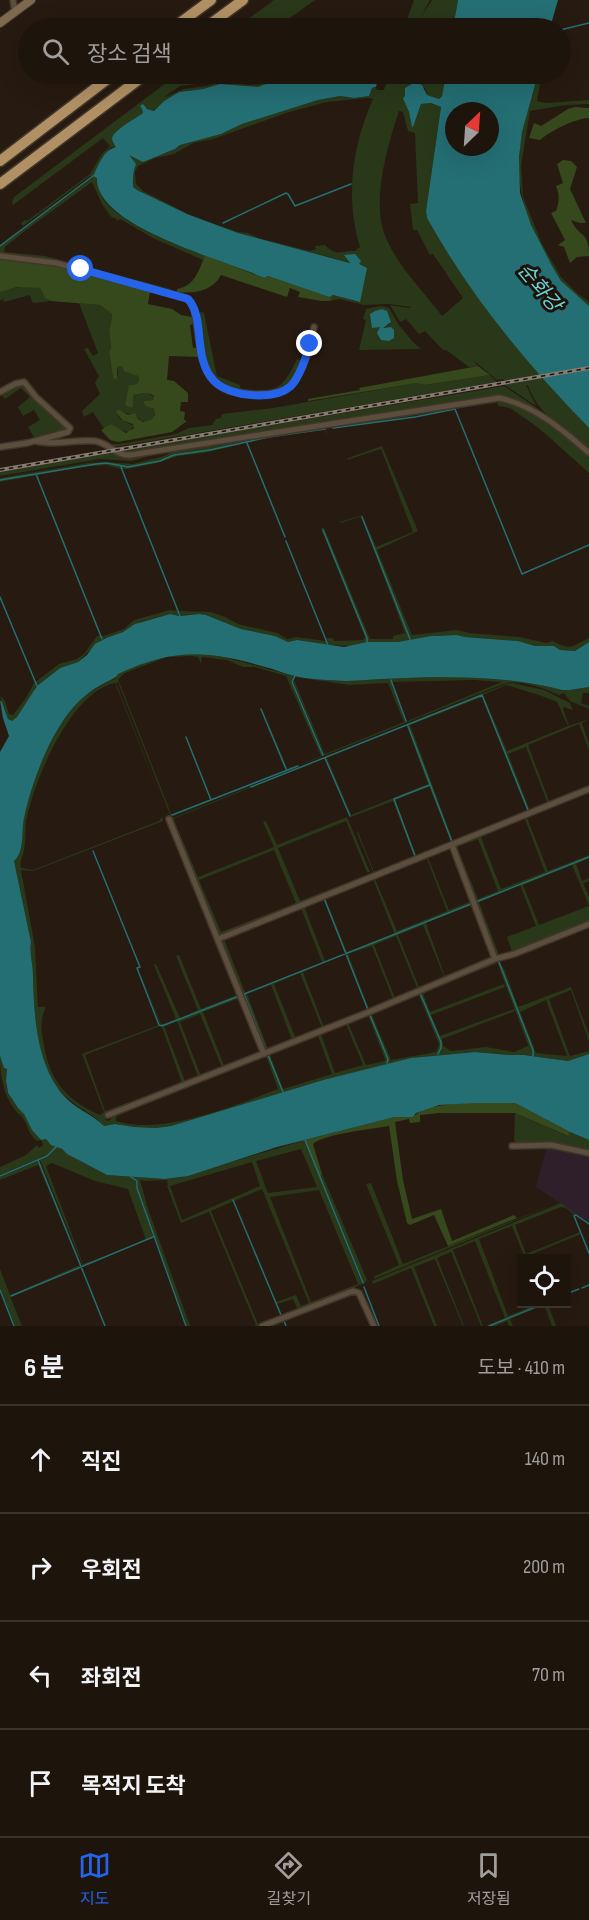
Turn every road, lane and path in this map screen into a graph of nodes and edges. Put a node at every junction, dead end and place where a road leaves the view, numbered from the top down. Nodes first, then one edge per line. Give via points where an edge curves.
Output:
1 (13, 0) edge
2 (31, 0) edge
3 (211, 0) edge
4 (243, 0) edge
5 (15, 12) junction
6 (187, 18) edge
7 (219, 18) edge
8 (0, 23) edge
9 (101, 84) edge
10 (133, 84) edge
11 (0, 161) edge
12 (0, 184) edge
13 (0, 256) edge
14 (314, 327) dead end
15 (0, 392) edge
16 (36, 441) junction
17 (0, 447) edge
18 (589, 453) edge
19 (589, 789) edge
20 (169, 819) dead end
21 (452, 845) junction
22 (589, 924) edge
23 (218, 939) junction
24 (495, 959) junction
25 (264, 1054) junction
26 (108, 1115) dead end
27 (512, 1146) dead end
28 (589, 1153) edge
29 (262, 1326) edge
30 (374, 1326) edge

1 - 5 street
2 - 5 street
3 - 6 highway
4 - 7 highway
5 - 8 street
9 - 11 highway
10 - 12 highway
13 - 14 street via 56,263 186,298 194,306 205,369 217,384 235,393 267,394 291,386 309,350
15 - 16 street via 24,382 70,428 68,432
16 - 17 street
16 - 18 street via 93,441 118,454 130,454 499,398 542,416
19 - 21 street
20 - 23 street
21 - 23 street
21 - 24 street
22 - 24 street
23 - 25 street
24 - 25 street
25 - 26 street
27 - 28 street via 551,1145
29 - 30 street via 353,1291 359,1293

